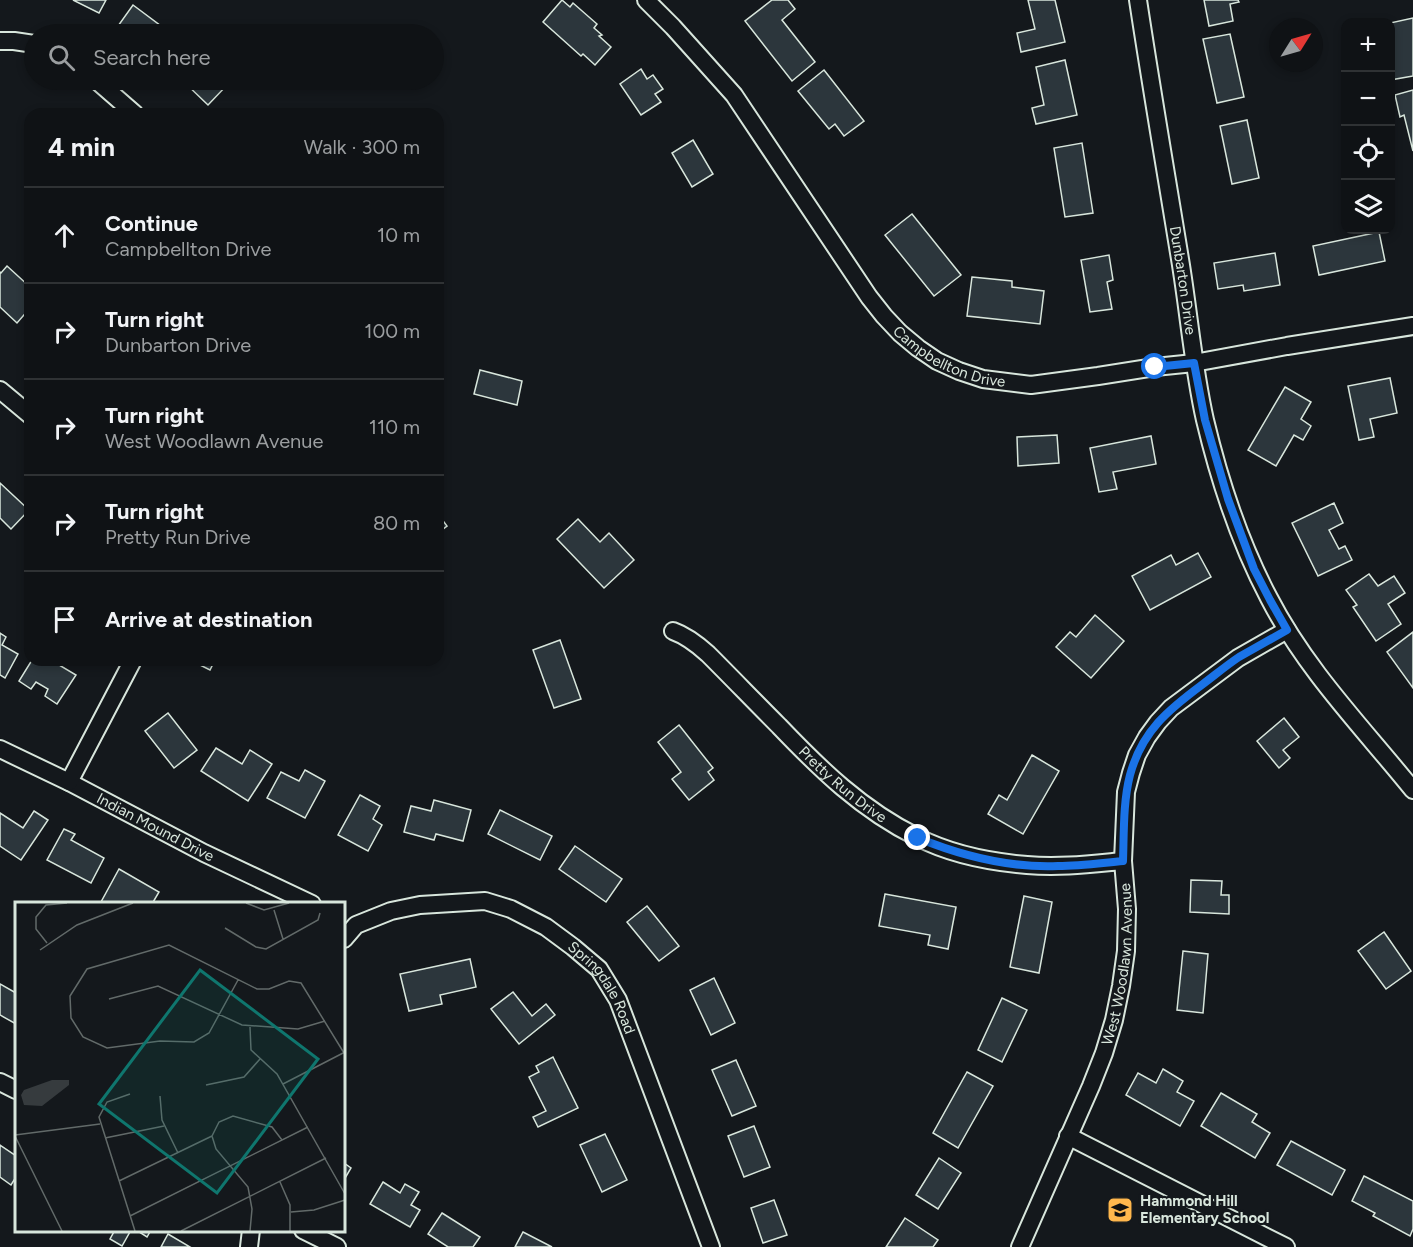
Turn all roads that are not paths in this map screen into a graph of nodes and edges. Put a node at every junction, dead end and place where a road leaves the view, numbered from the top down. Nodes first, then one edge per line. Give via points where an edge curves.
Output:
1 (646, 0) edge
2 (1138, 0) edge
3 (0, 41) edge
4 (24, 42) edge
5 (107, 90) edge
6 (128, 108) edge
7 (1413, 326) edge
8 (1194, 363) junction
9 (0, 390) edge
10 (24, 410) edge
11 (1287, 630) junction
12 (673, 631) dead end
13 (130, 666) edge
14 (0, 749) edge
15 (69, 782) junction
16 (1413, 790) edge
17 (1123, 861) junction
18 (310, 902) edge
19 (350, 922) edge
20 (345, 936) edge
21 (0, 1082) edge
22 (15, 1090) edge
23 (1068, 1136) junction
24 (250, 1232) edge
25 (307, 1232) edge
26 (249, 1247) edge
27 (337, 1247) edge
28 (711, 1247) edge
29 (1020, 1247) edge
30 (1286, 1247) edge

1 - 8 street, Campbellton Drive via 734,95 884,316 928,354 983,379 1031,385
2 - 8 street, Dunbarton Drive
3 - 4 street
5 - 6 street
7 - 8 street, Campbellton Drive
8 - 11 street, Dunbarton Drive via 1205,420 1228,499 1254,569
9 - 10 street
11 - 16 street, Dunbarton Drive via 1333,695
11 - 17 street, West Woodlawn Avenue via 1238,658 1181,700 1147,737 1126,792
12 - 17 street, Pretty Run Drive via 708,654 836,783 861,804 918,838 967,855 1027,865 1057,867
13 - 15 street
14 - 15 street, Indian Mound Drive
15 - 18 street, Indian Mound Drive via 204,853
17 - 23 street, West Woodlawn Avenue via 1127,909 1121,986 1104,1053
19 - 20 street
19 - 28 street, Springdale Road via 420,905 485,901 546,927 599,969 618,1000
21 - 22 street
23 - 29 street, West Woodlawn Avenue
23 - 30 street
24 - 26 street
25 - 27 street

